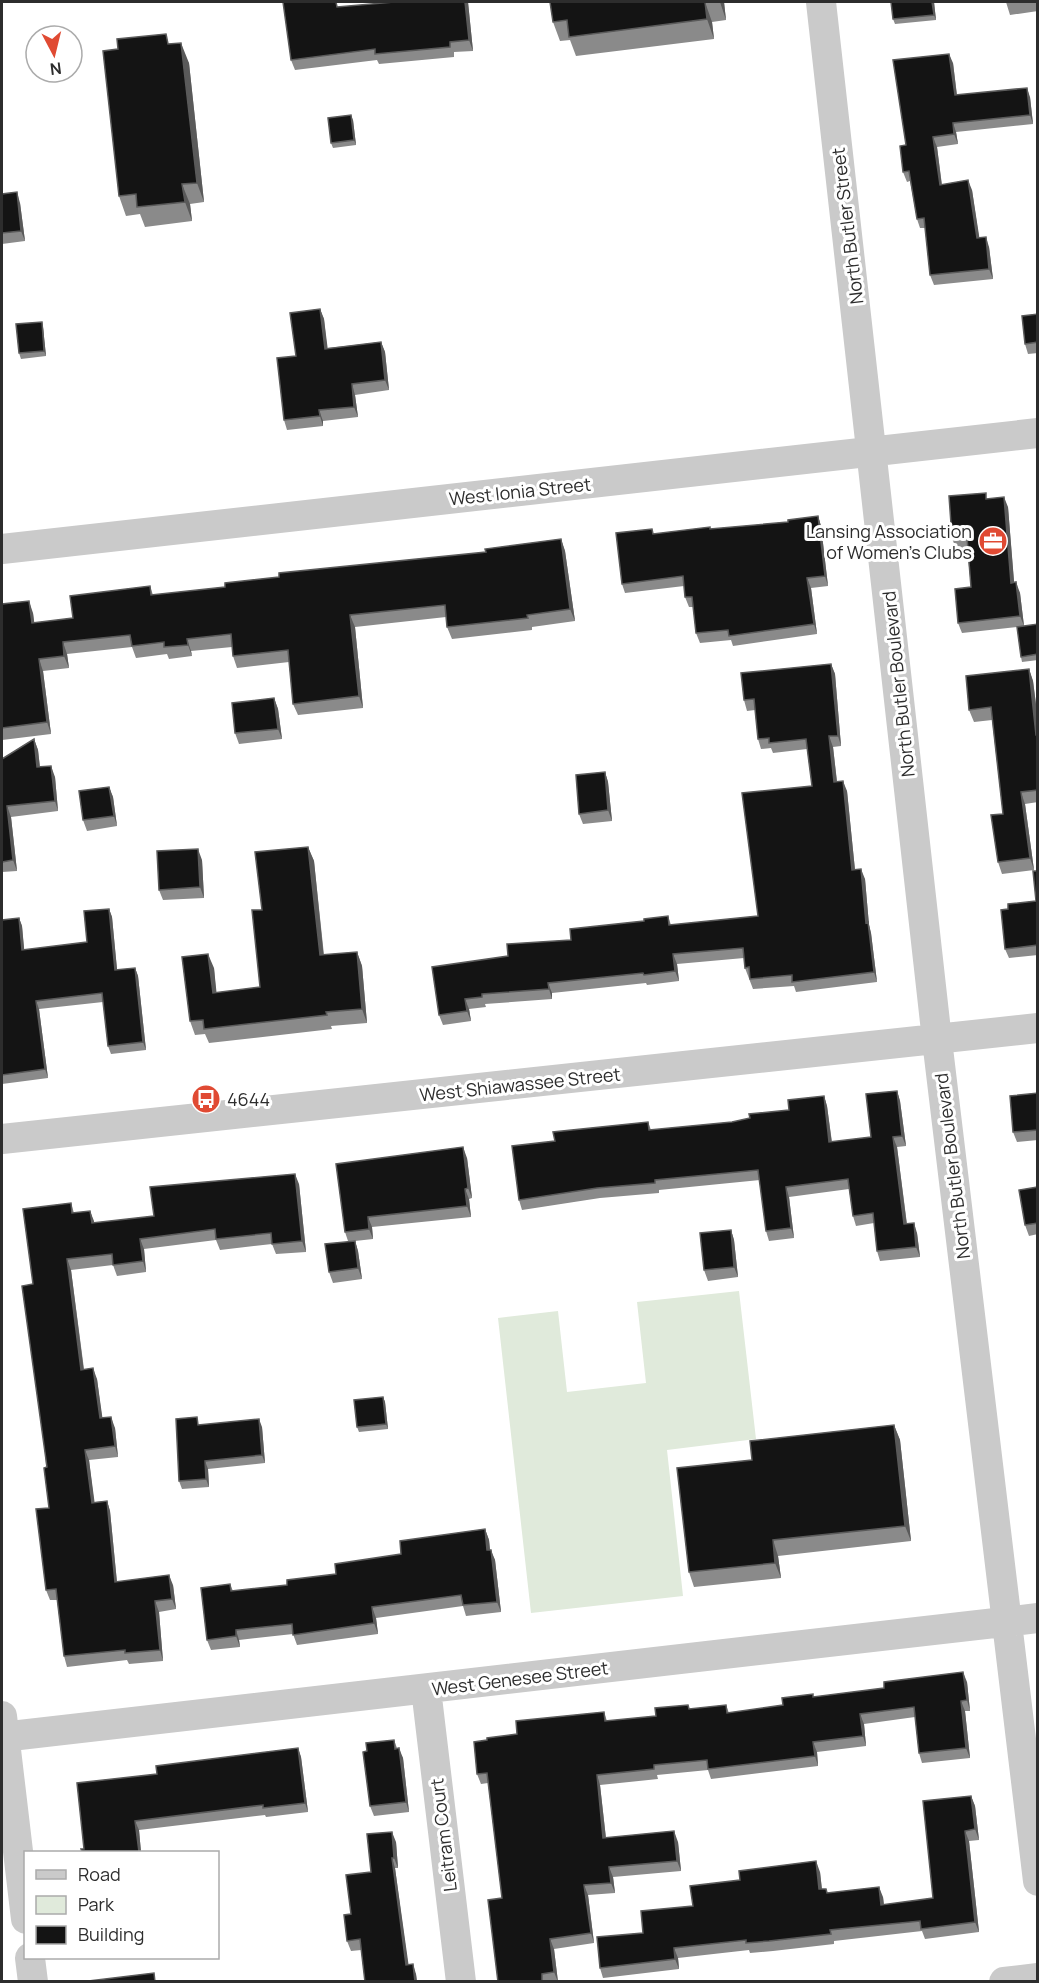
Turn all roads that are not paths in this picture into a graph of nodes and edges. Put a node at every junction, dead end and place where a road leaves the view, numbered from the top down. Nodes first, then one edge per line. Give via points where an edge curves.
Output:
1 (821, 2) edge
2 (1038, 433) edge
3 (872, 451) junction
4 (2, 549) edge
5 (1038, 1028) edge
6 (937, 1040) junction
7 (2, 1139) edge
8 (1038, 1618) edge
9 (1007, 1621) junction
10 (426, 1689) junction
11 (2, 1730) edge
12 (1038, 1881) edge
13 (24, 1903) edge
14 (30, 1959) edge
15 (1038, 1978) edge
16 (33, 1982) edge
17 (461, 1982) edge
18 (1004, 1982) edge

1 - 3 street, North Butler Street
2 - 3 street, West Ionia Street
3 - 4 street, West Ionia Street
3 - 6 street, North Butler Boulevard
5 - 6 street, West Shiawassee Street
6 - 7 street, West Shiawassee Street
6 - 9 street, North Butler Boulevard
8 - 9 street, West Genesee Street
9 - 10 street, West Genesee Street
9 - 12 street, North Butler Boulevard
10 - 11 street, West Genesee Street
10 - 17 street, Leitram Court
11 - 13 street
14 - 16 street
15 - 18 street

